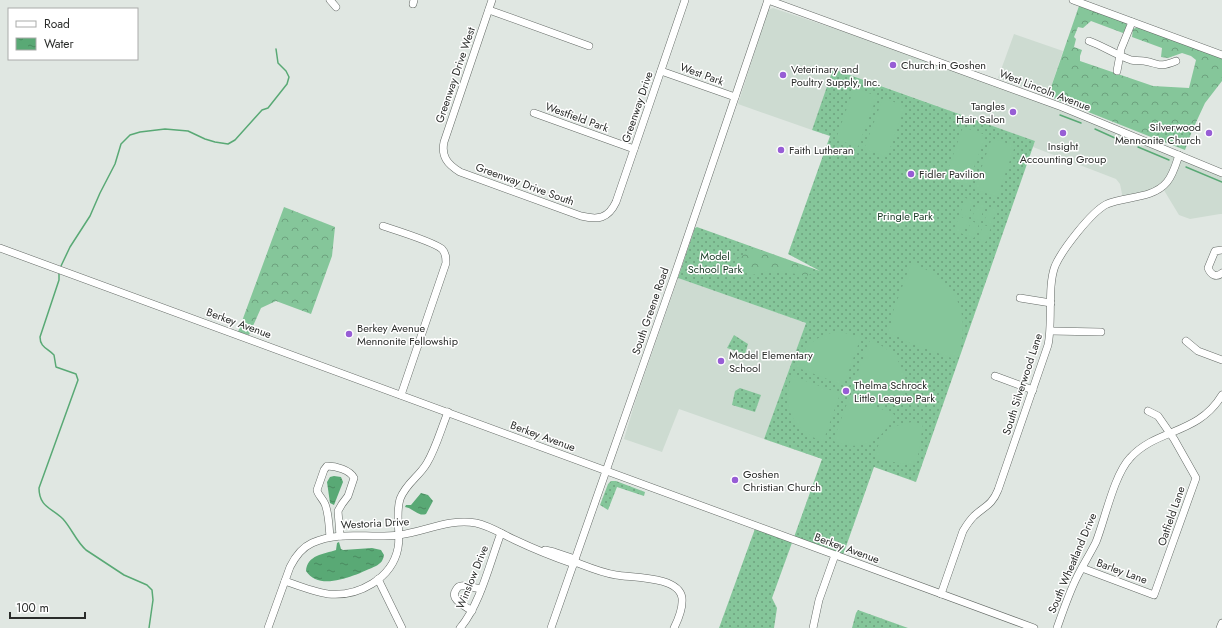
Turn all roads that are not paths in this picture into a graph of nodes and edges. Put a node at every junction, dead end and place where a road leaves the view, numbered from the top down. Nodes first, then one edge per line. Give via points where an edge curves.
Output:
1 (330, 0) edge
2 (492, 0) edge
3 (686, 0) edge
4 (768, 0) edge
5 (1073, 0) edge
6 (1085, 2) edge
7 (336, 7) dead end
8 (489, 10) junction
9 (1132, 22) junction
10 (1088, 41) dead end
11 (589, 46) dead end
12 (1222, 55) edge
13 (1120, 56) junction
14 (1176, 61) dead end
15 (661, 71) junction
16 (1117, 71) dead end
17 (735, 97) junction
18 (534, 113) dead end
19 (634, 149) junction
20 (1179, 155) junction
21 (444, 158) joint
22 (1222, 173) edge
23 (604, 216) joint
24 (383, 226) dead end
25 (0, 248) edge
26 (1222, 250) edge
27 (1222, 273) edge
28 (1020, 298) dead end
29 (1051, 303) junction
30 (1050, 331) junction
31 (1101, 332) dead end
32 (1186, 341) dead end
33 (1222, 360) edge
34 (995, 376) dead end
35 (1033, 390) junction
36 (401, 395) junction
37 (1222, 395) edge
38 (1148, 411) dead end
39 (448, 412) junction
40 (1170, 434) junction
41 (606, 471) junction
42 (501, 533) junction
43 (399, 535) junction
44 (340, 536) junction
45 (330, 537) junction
46 (835, 555) junction
47 (575, 562) junction
48 (1082, 568) junction
49 (378, 579) junction
50 (285, 581) junction
51 (481, 589) junction
52 (941, 594) junction
53 (1154, 595) joint
54 (472, 611) junction
55 (1222, 623) edge
56 (268, 628) edge
57 (402, 628) edge
58 (460, 628) edge
59 (551, 628) edge
60 (674, 628) edge
61 (812, 628) edge
62 (1034, 628) edge
63 (1057, 628) edge
64 (1220, 628) edge

1 - 7 street
2 - 8 street, Greenway Drive West
3 - 15 street, Greenway Drive
4 - 17 street, South Greene Road
4 - 20 street, West Lincoln Avenue via 1031,96
5 - 6 street
6 - 9 street
8 - 11 street
8 - 21 street, Greenway Drive West via 444,142
9 - 12 street
9 - 13 street
10 - 13 street
13 - 14 street via 1159,66
13 - 16 street
15 - 17 street, West Park
15 - 19 street, Greenway Drive
17 - 41 street, South Greene Road
18 - 19 street, Westfield Park
19 - 23 street, Greenway Drive via 613,207
20 - 22 street, West Lincoln Avenue
20 - 29 street, South Silverwood Lane via 1169,180 1158,190 1109,204 1090,217 1055,266
21 - 23 street, Greenway Drive South via 460,172 581,216
24 - 36 street via 437,246 445,253 446,258
25 - 36 street, Berkey Avenue
26 - 27 street via 1215,251 1208,268 1213,275
28 - 29 street
29 - 30 street, South Silverwood Lane
30 - 31 street
30 - 35 street, South Silverwood Lane
32 - 33 street via 1198,351
34 - 35 street
35 - 52 street, South Silverwood Lane via 996,495 990,505 976,514 963,531
36 - 39 street, Berkey Avenue
37 - 40 street, South Wheatland Drive via 1217,404 1203,417
38 - 40 street, Oatfield Lane via 1158,416
39 - 41 street, Berkey Avenue
39 - 43 street via 427,463 407,486 402,496 398,514
40 - 48 street, South Wheatland Drive via 1142,447 1126,464 1095,544
40 - 53 street, Oatfield Lane via 1196,478
41 - 46 street, Berkey Avenue
41 - 47 street, South Greene Road
42 - 43 street, Westoria Drive via 484,525 461,522
42 - 47 street, Westoria Drive via 553,556
42 - 51 street, Winslow Drive
43 - 44 street, Westoria Drive
43 - 49 street via 394,560
44 - 45 street, Westoria Drive
44 - 45 street via 338,511 348,496 354,478 348,472 327,466 317,490 326,509
45 - 50 street, Westoria Drive via 299,552
46 - 52 street, Berkey Avenue
46 - 61 street
47 - 59 street, South Greene Road
47 - 60 street, Westoria Drive via 614,575 647,578 671,585 681,594 682,605
48 - 53 street, Barley Lane
48 - 63 street, South Wheatland Drive via 1069,593
49 - 50 street via 364,588 338,594 317,592
49 - 57 street
50 - 56 street, Westoria Drive
51 - 54 street, Winslow Drive
51 - 54 street via 461,586 454,592 457,600
52 - 62 street, Berkey Avenue
54 - 58 street, Winslow Drive
55 - 64 street

